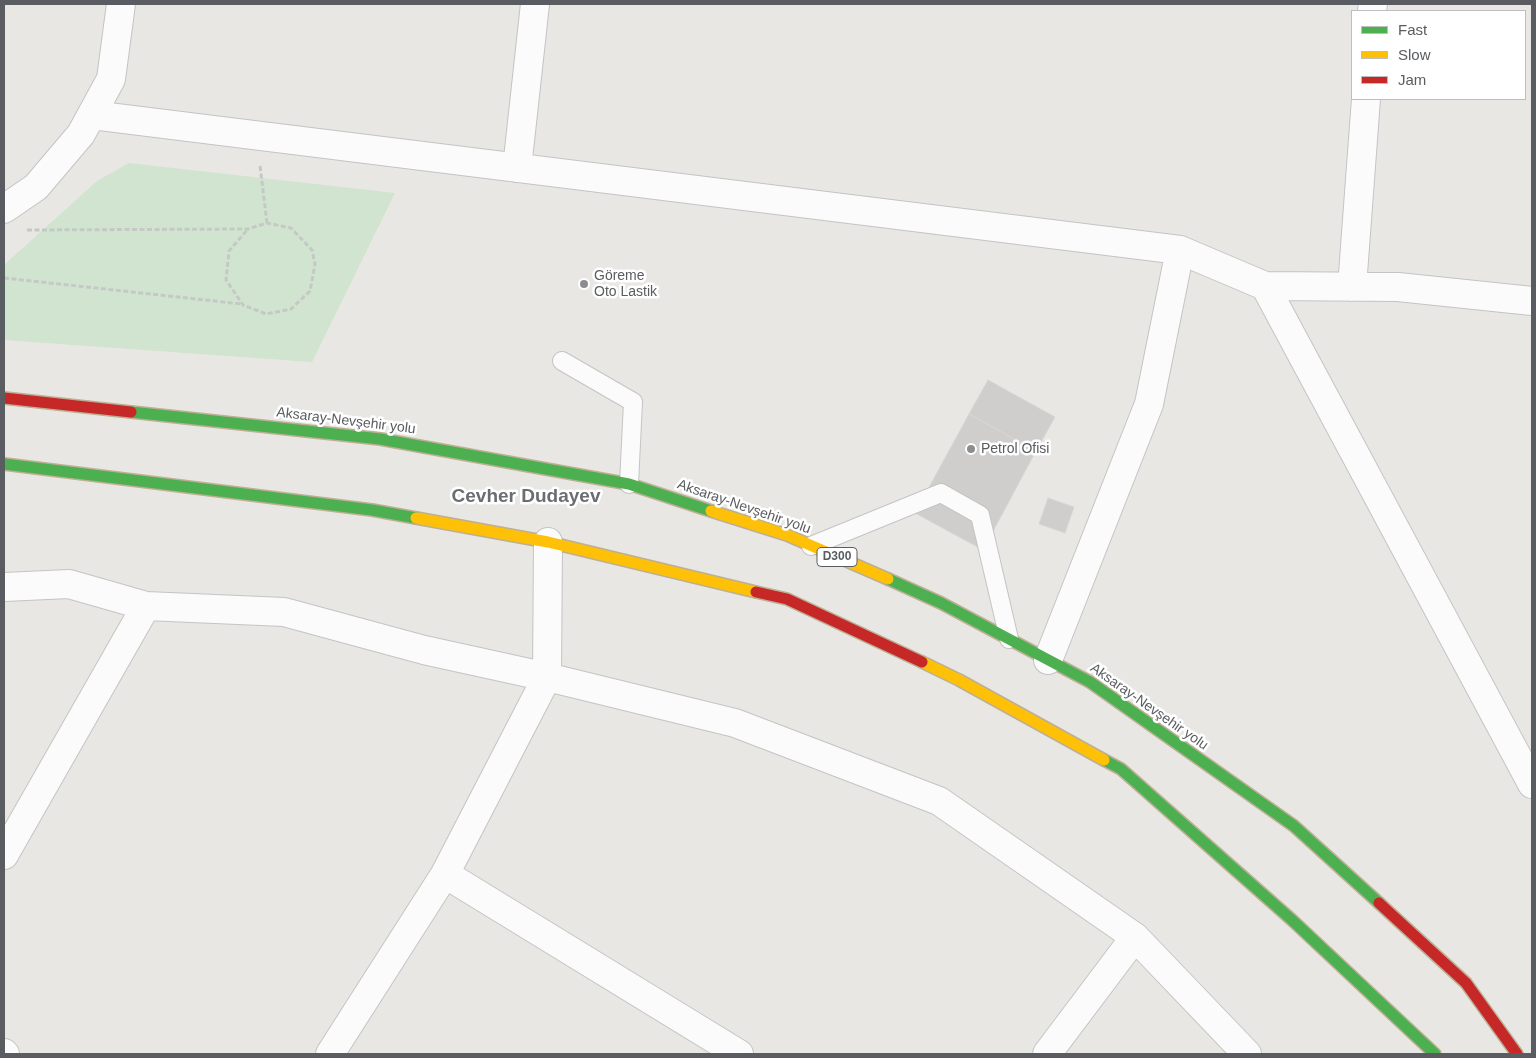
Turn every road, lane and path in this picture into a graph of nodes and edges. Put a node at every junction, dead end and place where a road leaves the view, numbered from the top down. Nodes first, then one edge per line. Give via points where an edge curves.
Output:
1 (121, 4) edge
2 (535, 4) edge
3 (1366, 100) edge
4 (92, 115) junction
5 (256, 135) junction
6 (517, 168) junction
7 (4, 209) edge
8 (267, 223) junction
9 (248, 229) junction
10 (23, 230) dead end
11 (1180, 250) junction
12 (4, 278) edge
13 (1265, 286) junction
14 (1352, 286) junction
15 (1532, 301) edge
16 (243, 305) junction
17 (562, 361) dead end
18 (4, 398) edge
19 (4, 464) edge
20 (629, 484) junction
21 (548, 542) junction
22 (811, 546) junction
23 (4, 588) edge
24 (146, 606) junction
25 (1009, 639) junction
26 (1048, 660) junction
27 (547, 677) junction
28 (1532, 784) edge
29 (4, 855) edge
30 (444, 874) junction
31 (1135, 937) junction
32 (330, 1054) edge
33 (738, 1054) edge
34 (1047, 1054) edge
35 (1248, 1054) edge
36 (1435, 1054) edge
37 (1517, 1054) edge

1 - 4 street via 111,79
2 - 6 street
3 - 14 street
4 - 5 street
4 - 7 street via 81,134 36,187
5 - 6 street
5 - 8 path
6 - 11 street
8 - 9 path
8 - 16 path via 291,228 312,250 315,264 310,291 291,309 266,314
9 - 10 path
9 - 16 path via 229,251 226,280
11 - 13 street
11 - 26 street via 1149,404
12 - 16 path
13 - 14 street
13 - 28 street
14 - 15 street via 1398,287
17 - 20 lane via 633,402
18 - 20 highway, Aksaray-Nevşehir yolu / D300 via 380,439
19 - 21 highway via 372,510
20 - 22 highway, Aksaray-Nevşehir yolu / D300 via 787,535
21 - 27 street
21 - 36 highway via 787,599 959,680 1121,769 1292,920
22 - 25 highway, Aksaray-Nevşehir yolu / D300 via 941,603
22 - 25 lane via 941,493 980,514
23 - 24 street via 69,584
24 - 27 street via 284,612 424,650
24 - 29 street
25 - 26 highway, Aksaray-Nevşehir yolu / D300
26 - 37 highway, Aksaray-Nevşehir yolu / D300 via 1090,682 1294,826 1466,983
27 - 30 street
27 - 31 street via 735,723 939,802
30 - 32 street
30 - 33 street
31 - 34 street
31 - 35 street

